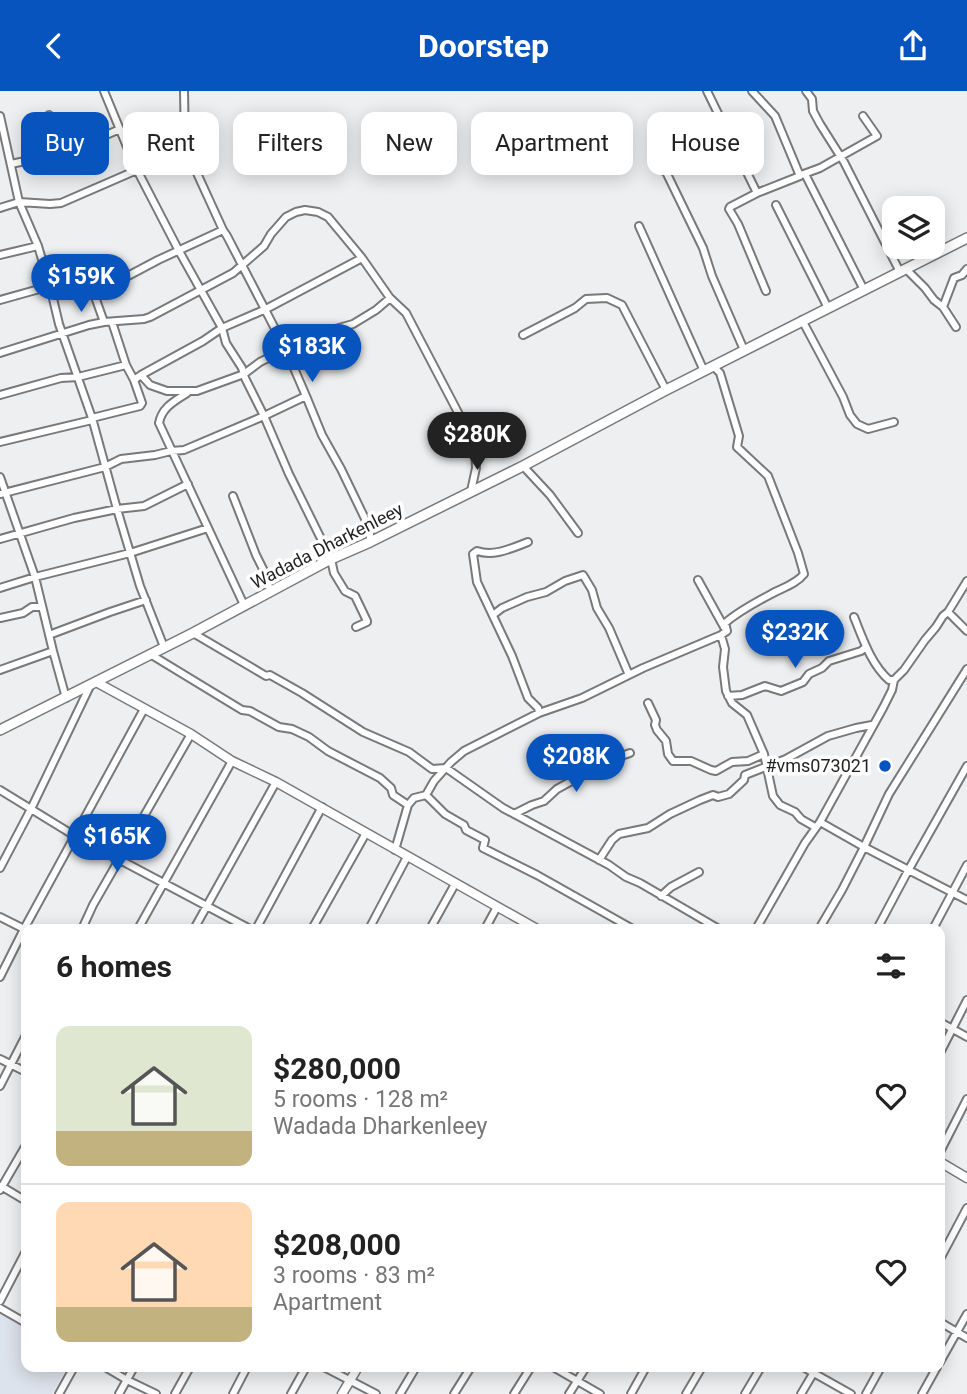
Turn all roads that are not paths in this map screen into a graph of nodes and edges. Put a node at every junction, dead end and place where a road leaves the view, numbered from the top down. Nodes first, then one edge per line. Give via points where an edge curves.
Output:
1 (104, 91) edge
2 (184, 91) edge
3 (707, 91) edge
4 (752, 91) edge
5 (806, 91) edge
6 (184, 112) edge
7 (0, 116) edge
8 (863, 116) dead end
9 (120, 129) junction
10 (109, 134) edge
11 (123, 136) edge
12 (841, 156) junction
13 (21, 162) edge
14 (11, 164) junction
15 (125, 175) edge
16 (140, 175) edge
17 (197, 175) edge
18 (667, 175) edge
19 (802, 175) junction
20 (757, 193) junction
21 (19, 202) junction
22 (776, 205) dead end
23 (0, 208) edge
24 (639, 226) dead end
25 (223, 230) junction
26 (967, 238) edge
27 (38, 246) junction
28 (179, 251) junction
29 (0, 255) edge
30 (362, 258) junction
31 (83, 260) dead end
32 (242, 265) junction
33 (967, 269) edge
34 (903, 270) junction
35 (88, 279) junction
36 (50, 286) junction
37 (864, 290) junction
38 (201, 291) junction
39 (766, 291) dead end
40 (94, 294) junction
41 (390, 298) junction
42 (0, 300) edge
43 (943, 307) junction
44 (828, 308) junction
45 (265, 309) junction
46 (803, 320) junction
47 (108, 322) junction
48 (956, 327) dead end
49 (222, 328) junction
50 (63, 334) junction
51 (523, 335) dead end
52 (744, 350) junction
53 (287, 352) junction
54 (0, 353) edge
55 (126, 365) junction
56 (713, 366) junction
57 (704, 371) junction
58 (244, 374) junction
59 (141, 375) junction
60 (78, 377) junction
61 (134, 380) junction
62 (666, 390) junction
63 (187, 393) junction
64 (0, 395) edge
65 (306, 396) junction
66 (264, 416) junction
67 (92, 419) junction
68 (894, 422) dead end
69 (0, 442) edge
70 (171, 451) junction
71 (523, 465) junction
72 (105, 467) junction
73 (0, 477) edge
74 (188, 484) junction
75 (471, 491) junction
76 (2, 494) edge
77 (233, 496) dead end
78 (117, 509) junction
79 (208, 528) junction
80 (20, 533) junction
81 (578, 533) dead end
82 (0, 539) edge
83 (370, 541) junction
84 (528, 542) dead end
85 (130, 553) junction
86 (331, 559) junction
87 (35, 577) junction
88 (698, 580) dead end
89 (967, 581) edge
90 (0, 588) edge
91 (270, 591) junction
92 (146, 600) junction
93 (244, 605) junction
94 (42, 607) junction
95 (948, 612) junction
96 (493, 615) junction
97 (853, 617) dead end
98 (0, 618) edge
99 (356, 627) dead end
100 (967, 631) edge
101 (193, 633) junction
102 (724, 633) junction
103 (49, 635) junction
104 (164, 647) junction
105 (866, 647) junction
106 (53, 651) junction
107 (150, 654) junction
108 (0, 670) edge
109 (967, 670) edge
110 (629, 675) junction
111 (894, 680) junction
112 (94, 683) junction
113 (728, 696) junction
114 (66, 698) junction
115 (648, 703) dead end
116 (144, 709) junction
117 (539, 713) junction
118 (872, 725) junction
119 (0, 730) edge
120 (191, 734) junction
121 (630, 753) dead end
122 (764, 754) junction
123 (232, 761) junction
124 (765, 765) junction
125 (967, 766) edge
126 (446, 768) junction
127 (276, 782) junction
128 (0, 790) edge
129 (426, 795) junction
130 (408, 805) junction
131 (322, 807) junction
132 (32, 809) junction
133 (514, 814) junction
134 (817, 825) junction
135 (366, 833) junction
136 (75, 836) junction
137 (864, 846) junction
138 (395, 850) junction
139 (407, 857) junction
140 (118, 859) junction
141 (599, 860) junction
142 (967, 865) edge
143 (0, 868) edge
144 (909, 869) junction
145 (699, 872) dead end
146 (163, 883) junction
147 (455, 884) junction
148 (953, 892) junction
149 (661, 896) junction
150 (967, 900) edge
151 (206, 906) junction
152 (497, 907) junction
153 (0, 917) edge
154 (28, 924) edge
155 (84, 924) edge
156 (141, 924) edge
157 (197, 924) edge
158 (240, 924) edge
159 (259, 924) edge
160 (315, 924) edge
161 (372, 924) edge
162 (433, 924) edge
163 (488, 924) edge
164 (528, 924) edge
165 (624, 924) edge
166 (710, 924) edge
167 (760, 924) edge
168 (822, 924) edge
169 (880, 924) edge
170 (936, 924) edge
171 (21, 928) edge
172 (21, 938) edge
173 (0, 977) edge
174 (967, 1000) edge
175 (945, 1025) edge
176 (951, 1028) junction
177 (967, 1037) edge
178 (945, 1042) edge
179 (21, 1046) edge
180 (0, 1059) edge
181 (12, 1065) junction
182 (21, 1070) edge
183 (0, 1086) edge
184 (967, 1099) edge
185 (945, 1142) edge
186 (21, 1153) edge
187 (945, 1165) edge
188 (967, 1178) edge
189 (1, 1187) edge
190 (21, 1198) edge
191 (967, 1208) edge
192 (945, 1250) edge
193 (21, 1261) edge
194 (0, 1301) edge
195 (0, 1308) edge
196 (967, 1314) edge
197 (21, 1320) edge
198 (945, 1325) edge
199 (957, 1332) junction
200 (967, 1338) edge
201 (945, 1354) edge
202 (71, 1372) edge
203 (113, 1372) edge
204 (131, 1372) edge
205 (187, 1372) edge
206 (244, 1372) edge
207 (303, 1372) edge
208 (334, 1372) edge
209 (355, 1372) edge
210 (413, 1372) edge
211 (468, 1372) edge
212 (528, 1372) edge
213 (563, 1372) edge
214 (583, 1372) edge
215 (643, 1372) edge
216 (699, 1372) edge
217 (758, 1372) edge
218 (815, 1372) edge
219 (819, 1372) edge
220 (878, 1372) edge
221 (935, 1372) edge
222 (127, 1380) junction
223 (350, 1380) junction
224 (578, 1380) junction
225 (59, 1394) edge
226 (118, 1394) edge
227 (156, 1394) edge
228 (175, 1394) edge
229 (233, 1394) edge
230 (291, 1394) edge
231 (342, 1394) edge
232 (376, 1394) edge
233 (400, 1394) edge
234 (454, 1394) edge
235 (514, 1394) edge
236 (569, 1394) edge
237 (600, 1394) edge
238 (631, 1394) edge
239 (686, 1394) edge
240 (745, 1394) edge
241 (802, 1394) edge
242 (851, 1394) edge
243 (866, 1394) edge
244 (922, 1394) edge

1 - 9 street
2 - 6 street
3 - 20 street
4 - 19 street via 775,116
5 - 12 street
7 - 14 street
8 - 12 street via 877,136
9 - 10 street
9 - 11 street
12 - 19 street
12 - 34 street
13 - 14 street
14 - 21 street
15 - 21 street via 61,203
16 - 28 street
17 - 25 street
18 - 52 street
19 - 20 street
19 - 37 street
20 - 39 street via 729,209
21 - 23 street
21 - 27 street
22 - 44 street
24 - 57 street
25 - 28 street
25 - 32 street
26 - 34 main road, Wadada Dharkenleey
27 - 29 street
27 - 36 street
28 - 38 street
28 - 40 street
30 - 32 street via 328,217 305,210 286,217
30 - 41 street
30 - 45 street
31 - 35 street
32 - 38 street
32 - 45 street
33 - 43 street via 954,278
34 - 37 main road, Wadada Dharkenleey
34 - 43 street
35 - 36 street
35 - 40 street
36 - 42 street
36 - 50 street
37 - 44 main road, Wadada Dharkenleey
38 - 47 street via 144,319
38 - 49 street
40 - 47 street
41 - 53 street via 353,324 325,332
41 - 75 street via 406,313 475,445
43 - 48 street
44 - 46 main road, Wadada Dharkenleey
45 - 49 street
45 - 53 street
46 - 52 main road, Wadada Dharkenleey
46 - 68 street via 857,423 868,429
47 - 50 street
47 - 55 street
49 - 58 street
49 - 59 street
50 - 54 street
50 - 60 street
51 - 62 street via 586,299 607,298 622,305
52 - 56 main road, Wadada Dharkenleey
53 - 58 street
53 - 65 street
55 - 60 street
55 - 61 street
56 - 57 main road, Wadada Dharkenleey
56 - 102 street via 720,373 739,436 737,447 768,476 804,574 733,615 725,623
57 - 62 main road, Wadada Dharkenleey
58 - 63 street
58 - 66 street
59 - 61 street
59 - 63 street via 150,385
60 - 64 street
60 - 67 street
61 - 67 street via 141,405
62 - 71 main road, Wadada Dharkenleey
63 - 70 street via 166,407 159,419
65 - 66 street
65 - 83 street via 364,515
66 - 70 street via 184,450
66 - 86 street
67 - 69 street
67 - 72 street
70 - 72 street via 121,459
70 - 74 street
71 - 75 main road, Wadada Dharkenleey
71 - 81 street
72 - 76 street
72 - 78 street
73 - 76 street
74 - 78 street via 144,506
74 - 79 street
75 - 83 main road, Wadada Dharkenleey
76 - 80 street
77 - 91 street
78 - 80 street
78 - 85 street
79 - 85 street
79 - 93 street
80 - 82 street
80 - 87 street
83 - 86 main road, Wadada Dharkenleey
84 - 96 street via 501,552 473,554 477,582
85 - 87 street
85 - 92 street
86 - 91 main road, Wadada Dharkenleey
86 - 99 street via 334,573 345,591 355,596 367,621
87 - 90 street
87 - 94 street
88 - 102 street
89 - 95 street
91 - 93 main road, Wadada Dharkenleey
92 - 103 street
92 - 104 street
93 - 101 main road, Wadada Dharkenleey
94 - 98 street
94 - 103 street
95 - 100 street
95 - 111 street
96 - 110 street via 583,575
96 - 117 street via 528,698
97 - 105 street
101 - 104 main road, Wadada Dharkenleey
101 - 126 street via 432,769
102 - 110 street
102 - 113 street via 723,679
103 - 106 street
104 - 107 main road, Wadada Dharkenleey
105 - 111 street via 884,676
105 - 113 street via 829,661 803,682 781,691 765,686
106 - 108 street
106 - 114 street
107 - 112 main road, Wadada Dharkenleey
107 - 130 street via 242,710 309,737 380,778
109 - 137 street via 889,795
110 - 117 street
111 - 118 street
112 - 114 main road, Wadada Dharkenleey
112 - 116 street
112 - 132 street
113 - 122 street via 747,715
114 - 119 main road, Wadada Dharkenleey
115 - 122 street via 673,761 691,761 716,771
116 - 120 street
116 - 136 street
117 - 126 street via 464,751
118 - 124 street via 828,736
118 - 134 street
120 - 123 street
120 - 140 street
121 - 133 street via 586,768 544,801
122 - 124 street
123 - 127 street
123 - 146 street
124 - 134 street via 776,801
124 - 141 street via 745,775 729,794 699,800 648,828 619,834
125 - 144 street
126 - 129 street
126 - 133 street
127 - 131 street
127 - 151 street
128 - 132 street
129 - 130 street
129 - 165 street via 485,841 484,848
130 - 138 street
131 - 135 street
131 - 159 street
132 - 136 street
132 - 143 street
133 - 141 street
134 - 137 street
134 - 167 street
135 - 138 street
135 - 160 street
136 - 140 street
136 - 154 street
137 - 144 street
137 - 168 street
138 - 139 street
139 - 147 street
139 - 161 street
140 - 146 street
140 - 155 street
141 - 149 street
142 - 148 street
144 - 148 street
144 - 169 street
145 - 149 street
146 - 151 street
146 - 156 street
147 - 152 street
147 - 162 street
148 - 150 street
148 - 170 street
149 - 166 street
151 - 157 street
151 - 158 street
152 - 163 street
152 - 164 street
153 - 171 street
172 - 173 street
174 - 176 street
175 - 176 street
176 - 177 street
176 - 178 street
179 - 181 street
180 - 181 street
181 - 182 street
181 - 183 street
184 - 185 street
186 - 189 street
187 - 188 street
189 - 190 street
191 - 192 street
193 - 194 street
195 - 197 street
196 - 199 street
198 - 199 street
199 - 200 street
199 - 201 street
202 - 225 street
203 - 222 street
204 - 222 street
205 - 228 street
206 - 229 street
207 - 230 street
208 - 223 street
209 - 223 street
210 - 233 street
211 - 234 street
212 - 235 street
213 - 224 street
214 - 224 street
215 - 238 street
216 - 239 street
217 - 240 street
218 - 241 street
219 - 242 street
220 - 243 street
221 - 244 street
222 - 226 street
222 - 227 street
223 - 231 street
223 - 232 street
224 - 236 street
224 - 237 street

